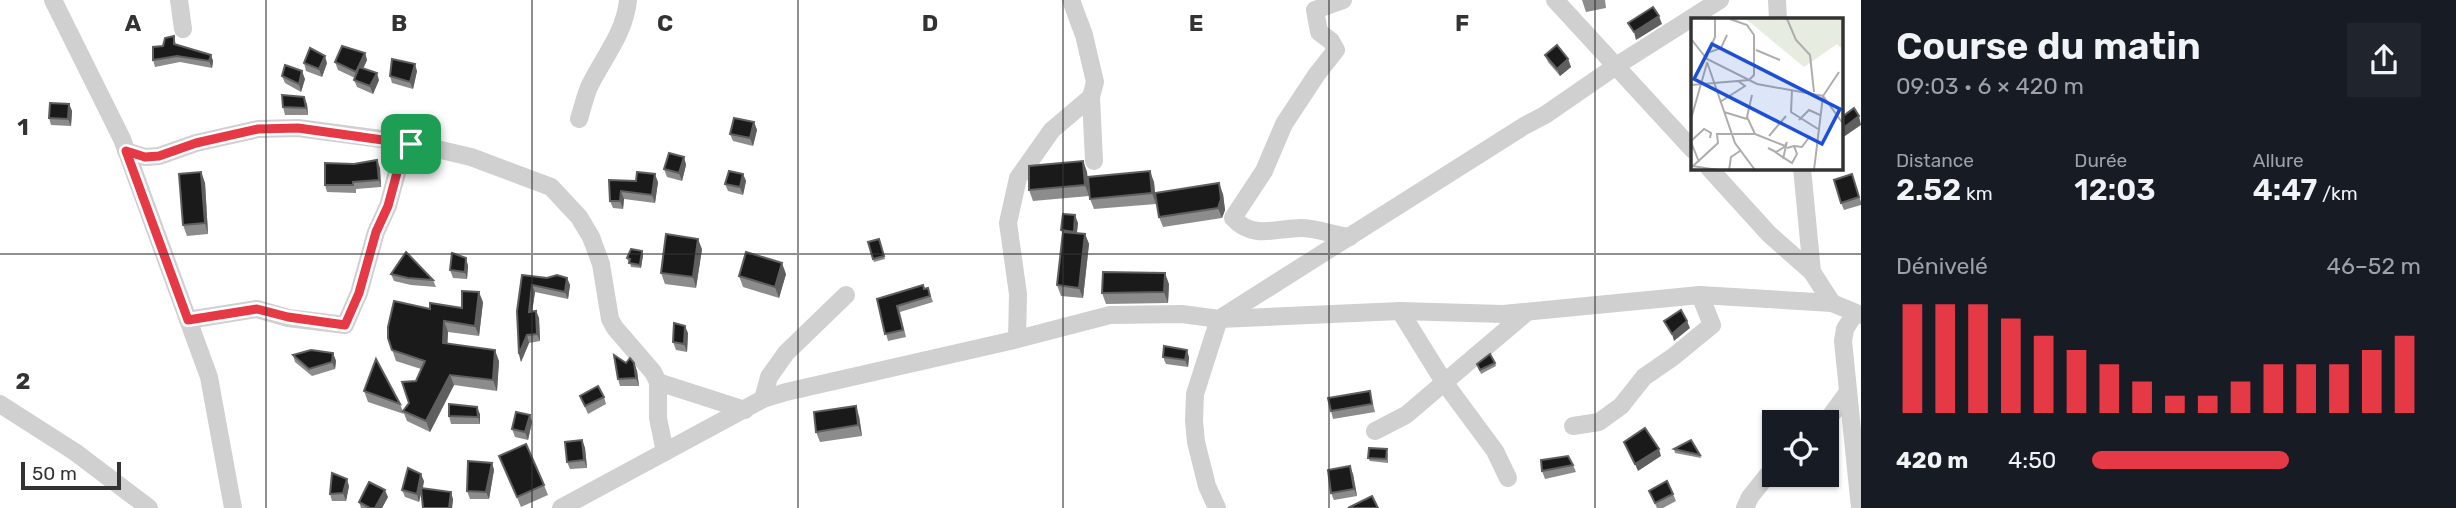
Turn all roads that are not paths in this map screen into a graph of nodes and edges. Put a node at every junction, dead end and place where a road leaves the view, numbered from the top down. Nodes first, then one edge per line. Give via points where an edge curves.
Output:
1 (53, 0) edge
2 (179, 0) edge
3 (628, 0) edge
4 (1071, 0) edge
5 (1343, 0) edge
6 (1555, 0) edge
7 (1720, 0) edge
8 (1777, 0) edge
9 (1691, 18) edge
10 (1692, 18) edge
11 (1778, 18) edge
12 (183, 29) dead end
13 (1616, 66) junction
14 (1091, 97) junction
15 (579, 119) dead end
16 (411, 144) junction
17 (1691, 148) edge
18 (126, 151) junction
19 (145, 157) junction
20 (1094, 161) dead end
21 (1711, 170) edge
22 (1801, 170) edge
23 (135, 174) junction
24 (1350, 237) junction
25 (1812, 272) junction
26 (846, 295) dead end
27 (1700, 295) junction
28 (1832, 303) junction
29 (1400, 312) junction
30 (1526, 313) junction
31 (1858, 314) edge
32 (1219, 319) junction
33 (188, 320) junction
34 (1017, 339) junction
35 (658, 382) junction
36 (1444, 382) junction
37 (1848, 392) junction
38 (763, 400) junction
39 (0, 404) edge
40 (745, 410) junction
41 (1835, 410) edge
42 (1573, 426) dead end
43 (1375, 431) dead end
44 (665, 452) junction
45 (1508, 478) dead end
46 (1762, 482) edge
47 (149, 508) edge
48 (233, 508) edge
49 (561, 508) edge
50 (1217, 508) edge
51 (1745, 508) edge
52 (1860, 508) edge

1 - 18 street
2 - 12 street
3 - 15 street via 615,42 589,87
4 - 14 street via 1095,82
5 - 24 street via 1315,9 1319,32 1336,51 1284,124 1264,171 1233,218 1239,225 1268,233 1300,228
6 - 13 street
7 - 10 street
8 - 11 street
9 - 13 street
13 - 17 street
13 - 24 street
14 - 20 street
14 - 34 street via 1052,130 1018,178 1008,223 1018,294
16 - 19 street via 298,128 258,129
16 - 33 street via 398,169 345,325 257,309
16 - 35 street via 471,157 551,187 591,237 614,328 649,365
18 - 19 street
18 - 23 street
19 - 23 street
21 - 25 street via 1769,234
22 - 25 street
23 - 33 street
24 - 32 street
25 - 28 street
26 - 38 street via 786,353 769,376
27 - 28 street
27 - 30 street
27 - 42 street via 1712,325 1644,377 1621,406 1600,422
28 - 31 street
29 - 30 street
29 - 32 street
29 - 36 street
30 - 36 street
31 - 37 street via 1845,329 1843,341
32 - 34 street via 1182,314 1110,315
32 - 50 street via 1195,394 1194,421 1207,486
33 - 48 street via 209,377
34 - 38 street
35 - 40 street
35 - 44 street via 658,418
36 - 43 street via 1406,415
36 - 45 street via 1496,452
37 - 41 street
37 - 52 street
38 - 40 street
39 - 47 street via 75,452
40 - 44 street
44 - 49 street
46 - 51 street

